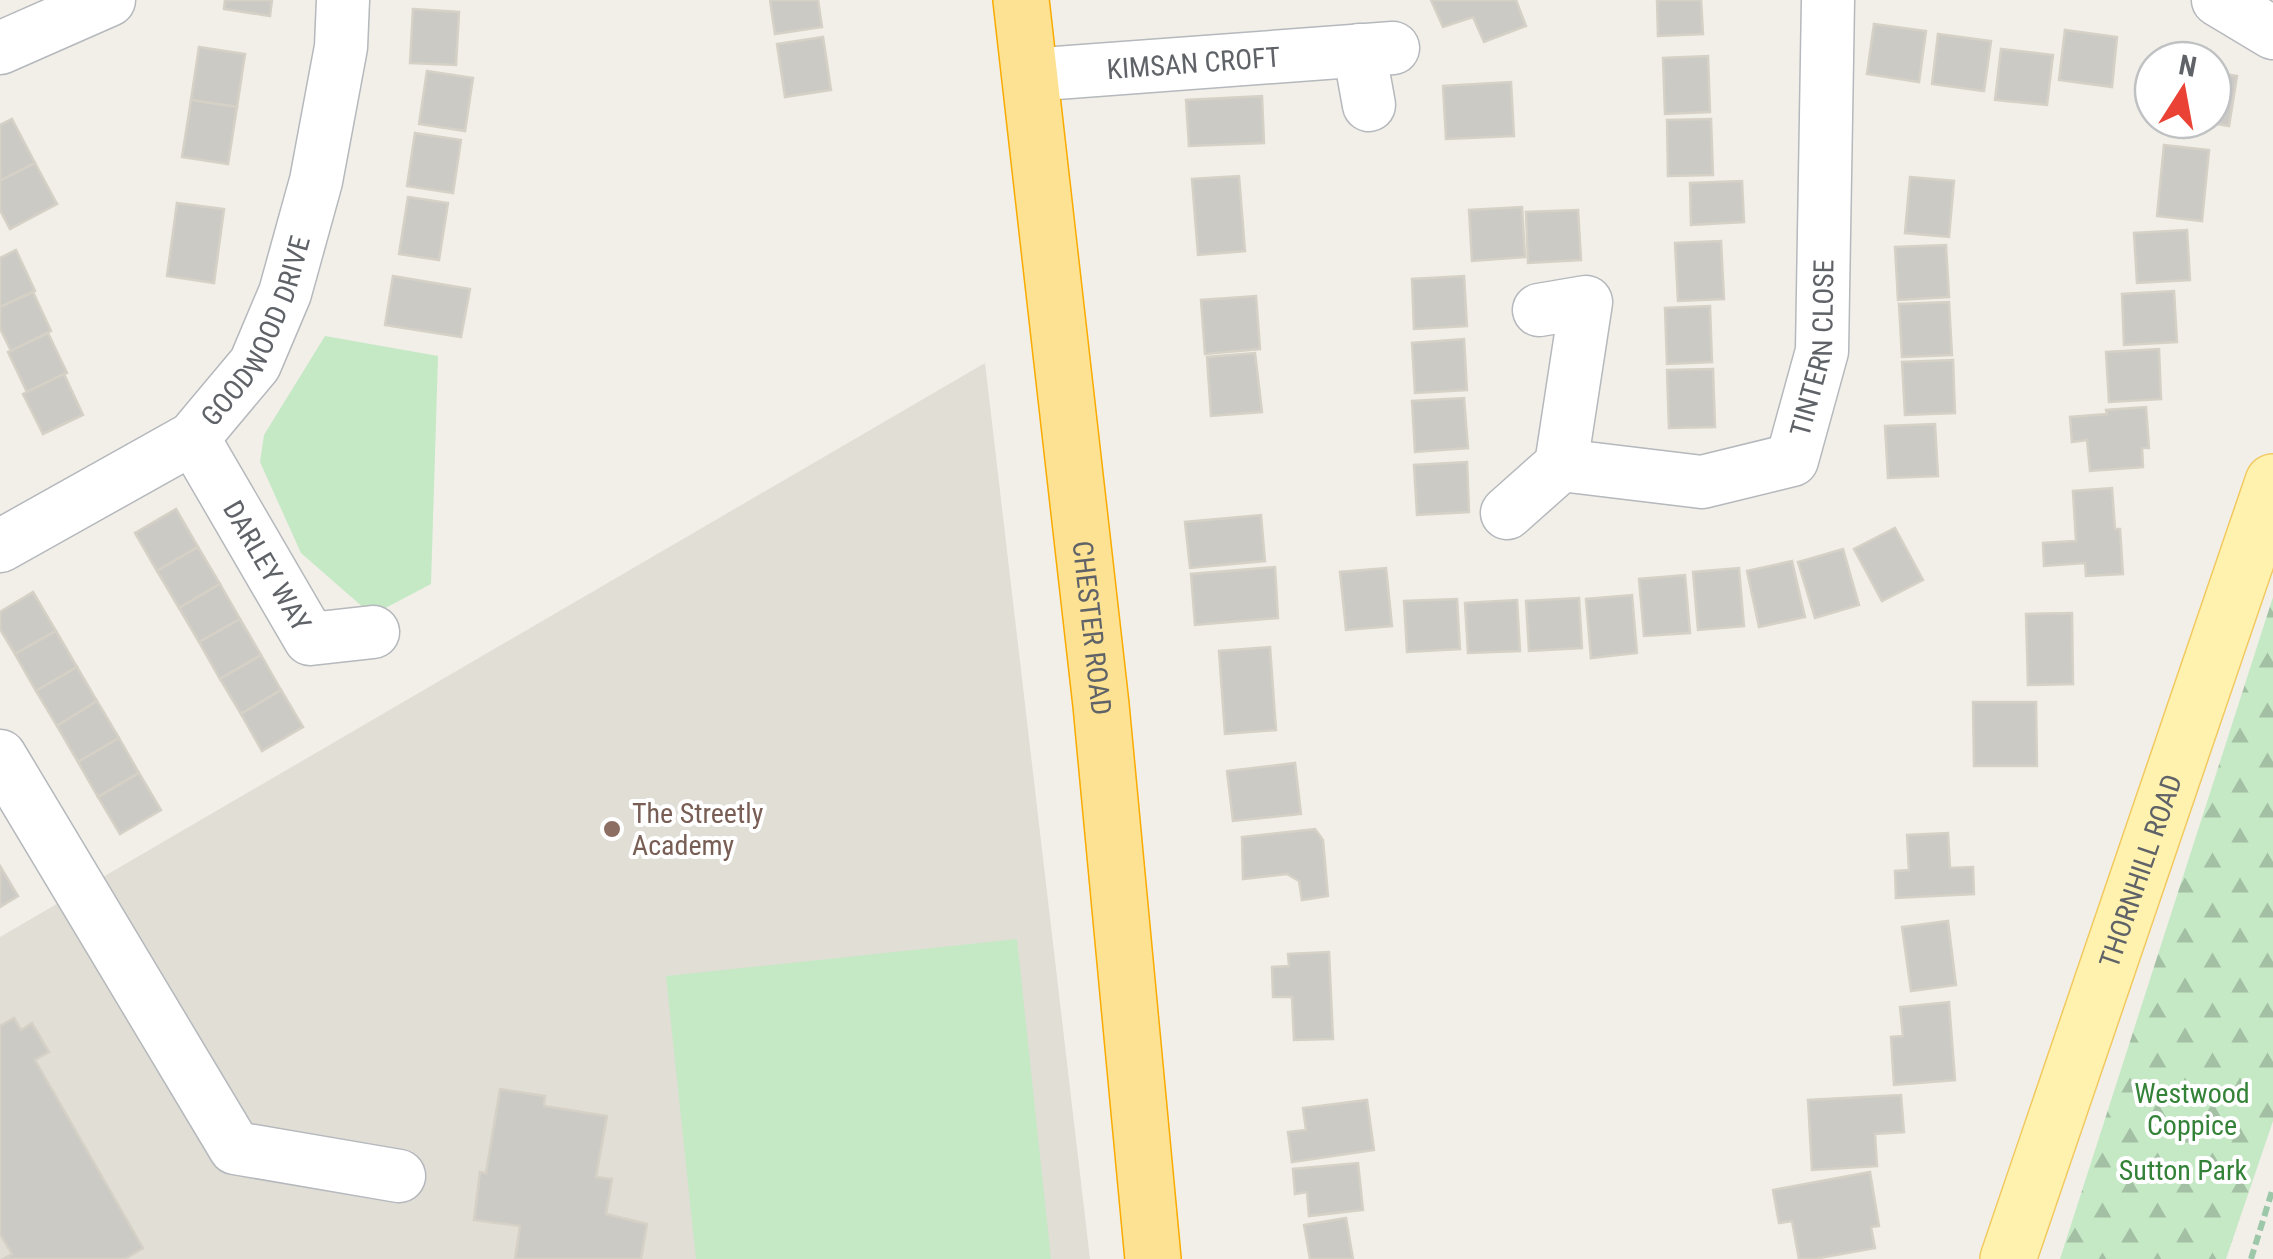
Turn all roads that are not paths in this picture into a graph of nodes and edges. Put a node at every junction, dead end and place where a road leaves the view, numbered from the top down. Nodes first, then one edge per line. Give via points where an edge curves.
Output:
1 (108, 0) edge
2 (343, 0) edge
3 (1021, 0) edge
4 (1828, 0) edge
5 (2218, 0) edge
6 (2273, 33) edge
7 (0, 48) edge
8 (1028, 75) junction
9 (1369, 105) dead end
10 (1539, 310) dead end
11 (193, 438) junction
12 (1562, 466) junction
13 (2273, 482) edge
14 (1507, 513) dead end
15 (7, 524) edge
16 (372, 632) dead end
17 (0, 756) edge
18 (400, 1176) dead end
19 (1153, 1259) edge
20 (2008, 1259) edge

1 - 7 street
2 - 11 street, GOODWOOD DRIVE via 319,162 286,293 255,364
3 - 8 highway, CHESTER ROAD
4 - 12 street, TINTERN CLOSE via 1822,352 1792,460 1702,482
5 - 6 street
8 - 9 street, KIMSAN CROFT via 1376,49
8 - 19 highway, CHESTER ROAD via 1101,704
10 - 12 street via 1586,302
11 - 15 street, GOODWOOD DRIVE
11 - 16 street, DARLEY WAY via 310,639
12 - 14 street
13 - 20 main road, THORNHILL ROAD
17 - 18 street via 234,1148

